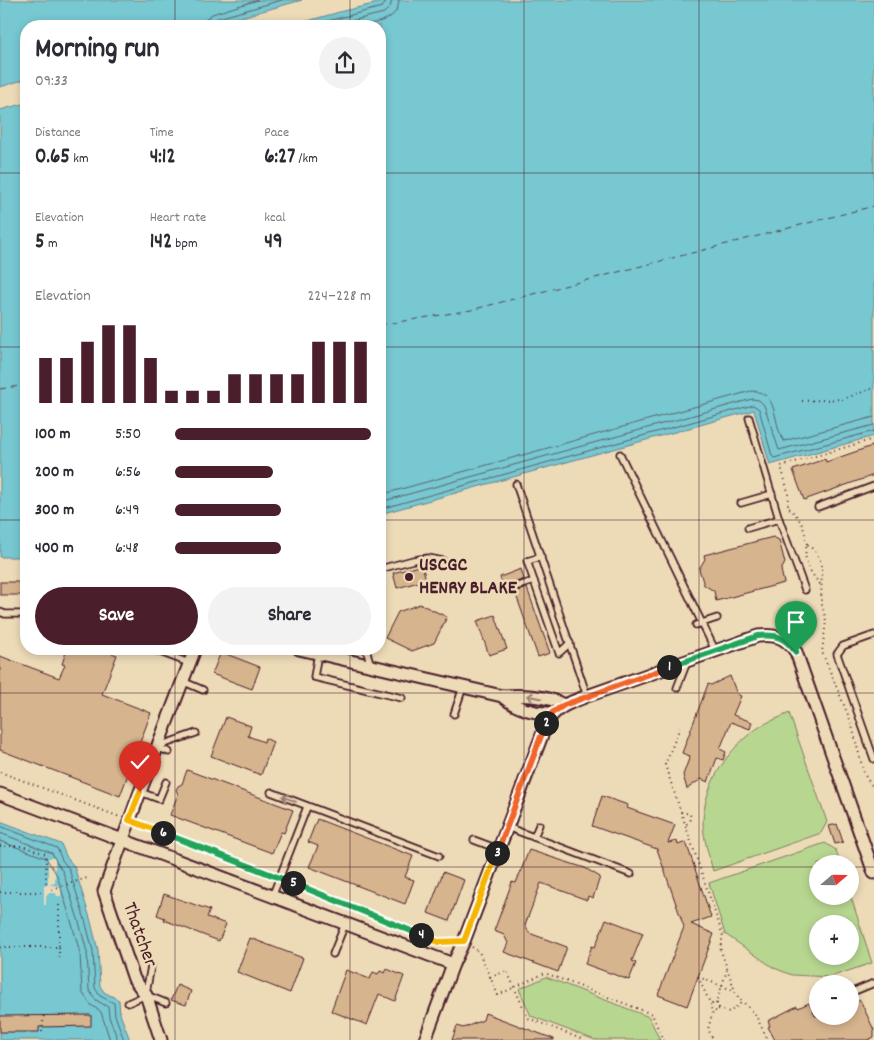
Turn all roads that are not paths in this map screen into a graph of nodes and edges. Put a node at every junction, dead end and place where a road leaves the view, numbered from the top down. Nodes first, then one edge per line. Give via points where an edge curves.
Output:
1 (749, 418) dead end
2 (620, 454) dead end
3 (516, 484) dead end
4 (874, 486) edge
5 (772, 494) junction
6 (741, 503) dead end
7 (818, 507) dead end
8 (780, 519) junction
9 (748, 528) dead end
10 (541, 557) junction
11 (443, 561) dead end
12 (386, 567) edge
13 (534, 581) junction
14 (509, 589) dead end
15 (805, 590) dead end
16 (0, 612) edge
17 (20, 614) edge
18 (717, 618) dead end
19 (699, 624) junction
20 (874, 635) edge
21 (570, 643) junction
22 (715, 650) junction
23 (168, 655) edge
24 (192, 655) edge
25 (318, 655) edge
26 (326, 655) edge
27 (368, 655) edge
28 (688, 660) junction
29 (189, 663) junction
30 (371, 666) junction
31 (182, 681) junction
32 (463, 687) junction
33 (677, 688) dead end
34 (203, 690) dead end
35 (502, 696) junction
36 (587, 696) junction
37 (402, 698) dead end
38 (564, 705) junction
39 (552, 713) junction
40 (454, 714) dead end
41 (196, 733) dead end
42 (871, 743) edge
43 (157, 747) junction
44 (170, 752) dead end
45 (874, 759) edge
46 (166, 782) dead end
47 (140, 792) junction
48 (271, 792) dead end
49 (0, 794) edge
50 (307, 807) junction
51 (539, 825) dead end
52 (507, 826) junction
53 (534, 837) junction
54 (122, 839) junction
55 (474, 840) dead end
56 (498, 850) junction
57 (439, 856) dead end
58 (874, 873) edge
59 (631, 874) dead end
60 (272, 897) junction
61 (345, 924) junction
62 (333, 954) dead end
63 (453, 964) junction
64 (151, 966) dead end
65 (874, 982) edge
66 (859, 989) edge
67 (146, 995) junction
68 (128, 1003) dead end
69 (166, 1003) dead end
70 (162, 1034) edge
71 (425, 1040) edge

1 - 5 lane
2 - 19 lane
3 - 10 lane
4 - 7 lane
5 - 6 lane
5 - 8 lane
8 - 9 lane
8 - 15 lane
10 - 13 lane via 527,561
10 - 21 lane
11 - 12 lane via 428,558
13 - 14 lane
13 - 21 lane via 559,653
16 - 17 lane
18 - 19 lane
19 - 22 lane
20 - 42 lane via 843,646 837,654
21 - 36 lane
22 - 28 street
22 - 58 street via 770,634 783,638 796,652
23 - 29 lane
24 - 29 street, Thatcher
25 - 37 lane via 314,677
26 - 30 street
27 - 30 lane
28 - 33 lane
28 - 36 street
29 - 31 street, Thatcher
30 - 32 street
31 - 34 lane
31 - 43 street, Thatcher
32 - 35 street
32 - 40 lane
38 -> 35 street via 556,700 522,695
35 - 39 street via 511,704 542,714
36 - 38 street
38 - 39 street
39 - 52 street
41 - 43 lane
42 - 45 lane
43 - 44 lane
43 - 47 street, Thatcher
46 - 47 lane via 159,799
47 - 54 street, Thatcher
50 -> 48 lane
49 - 54 street
50 - 57 lane
50 - 60 lane
51 - 53 lane
52 - 53 lane
52 - 56 street
53 - 59 lane
54 - 60 street
54 - 67 street, Thatcher via 104,891 134,979
55 - 56 lane
56 - 63 street
60 - 61 street
61 - 62 lane
61 - 63 street
63 - 71 street
64 - 67 lane
65 - 66 lane
67 - 68 lane
67 - 69 lane
67 - 70 street, Thatcher

